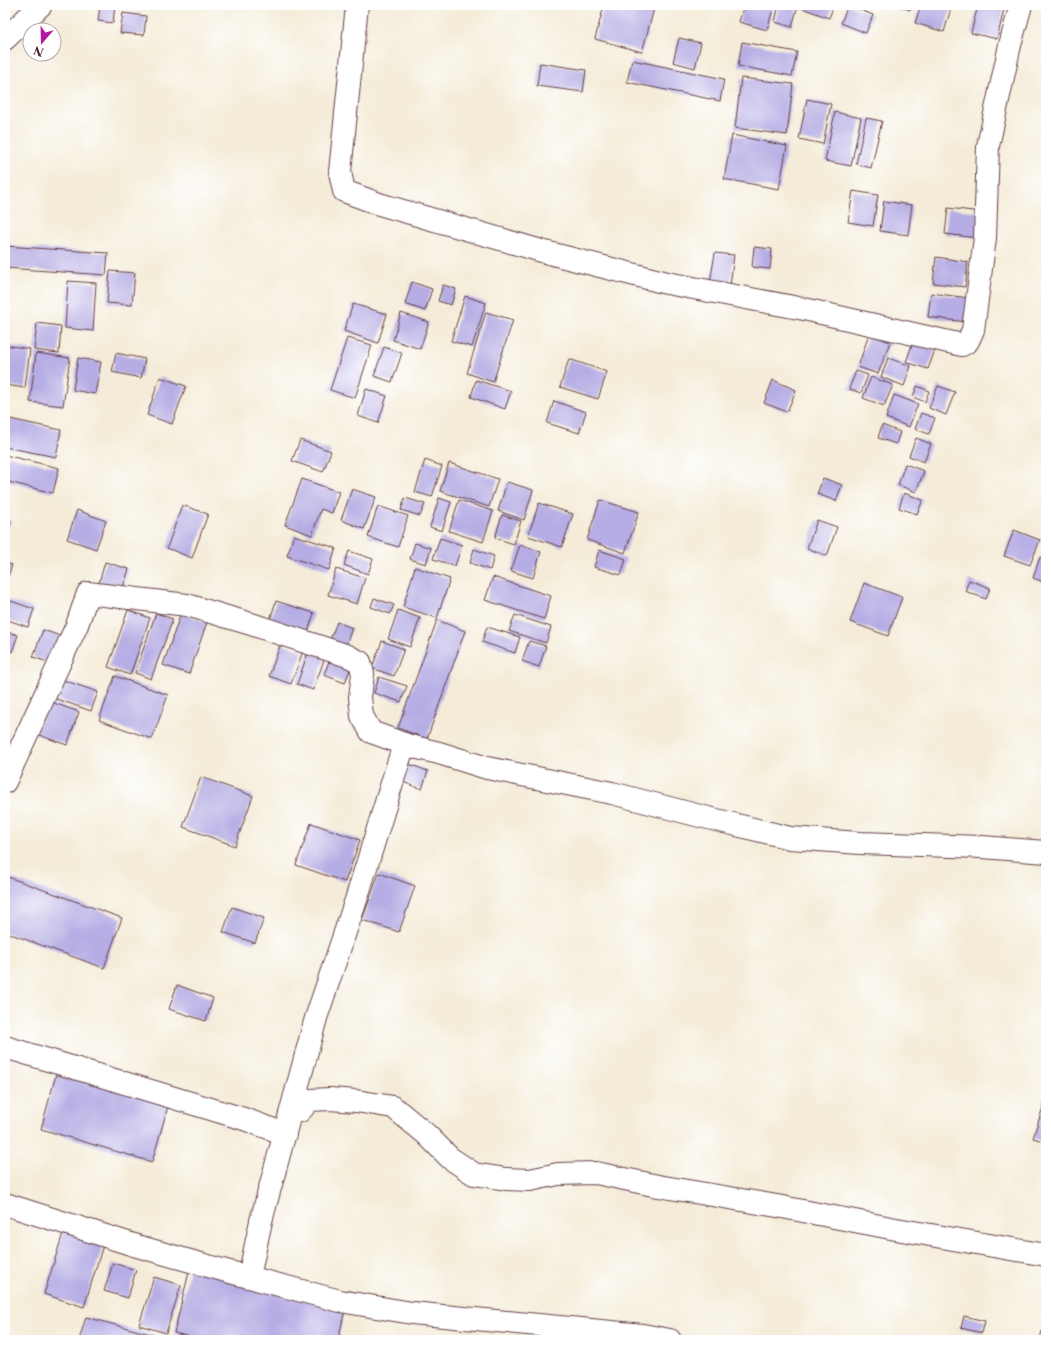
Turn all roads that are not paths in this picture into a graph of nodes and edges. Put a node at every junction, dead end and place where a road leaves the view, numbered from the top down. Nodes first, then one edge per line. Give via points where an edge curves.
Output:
1 (41, 5) edge
2 (357, 5) edge
3 (1021, 5) edge
4 (5, 39) edge
5 (404, 744) junction
6 (5, 782) edge
7 (1046, 852) edge
8 (5, 1047) edge
9 (292, 1110) junction
10 (285, 1134) junction
11 (5, 1204) edge
12 (1046, 1255) edge
13 (249, 1277) junction
14 (670, 1340) edge

1 - 4 street
2 - 3 street via 340,172 344,191 379,204 545,252 667,283 804,309 962,345 968,341 973,330 985,238 988,146
5 - 6 street via 371,732 362,716 360,697 363,674 360,662 348,656 187,605 88,593 77,625
5 - 7 street via 487,768 612,793 790,838 860,844 982,847
5 - 9 street via 356,900 316,1018
8 - 10 street via 244,1119
9 - 10 street
9 - 12 street via 300,1111 310,1100 330,1099 393,1107 450,1158 474,1174 530,1180 558,1174 596,1173
10 - 13 street via 261,1221
11 - 13 street via 137,1246
13 - 14 street via 340,1301 412,1313 643,1335

